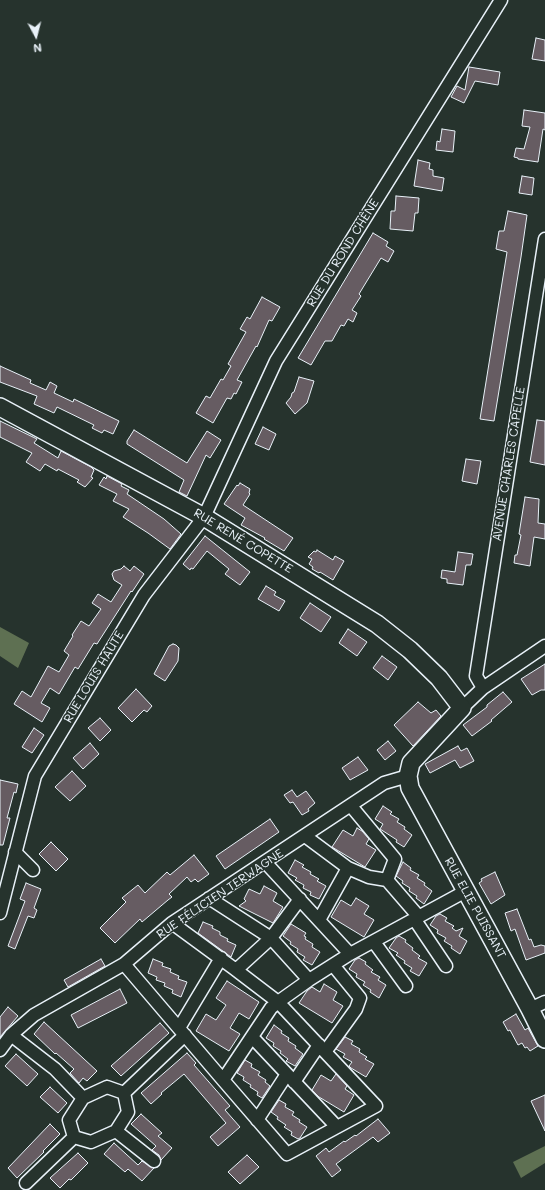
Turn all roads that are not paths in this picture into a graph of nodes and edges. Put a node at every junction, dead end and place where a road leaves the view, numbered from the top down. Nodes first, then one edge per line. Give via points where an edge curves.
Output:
1 (501, 0) edge
2 (545, 239) edge
3 (0, 407) edge
4 (204, 517) junction
5 (545, 646) edge
6 (483, 688) junction
7 (462, 708) junction
8 (408, 776) junction
9 (351, 806) junction
10 (305, 836) junction
11 (15, 852) junction
12 (265, 862) junction
13 (348, 868) junction
14 (33, 870) dead end
15 (387, 880) junction
16 (466, 891) junction
17 (209, 898) junction
18 (300, 899) junction
19 (0, 914) edge
20 (417, 919) junction
21 (319, 920) junction
22 (172, 923) junction
23 (271, 938) junction
24 (374, 942) junction
25 (350, 954) junction
26 (220, 958) junction
27 (124, 964) junction
28 (333, 965) junction
29 (446, 966) dead end
30 (236, 970) junction
31 (310, 980) junction
32 (406, 986) dead end
33 (278, 1002) junction
34 (537, 1005) edge
35 (182, 1032) junction
36 (11, 1035) junction
37 (252, 1037) junction
38 (545, 1039) edge
39 (322, 1048) junction
40 (0, 1050) edge
41 (291, 1078) junction
42 (223, 1080) junction
43 (124, 1093) junction
44 (83, 1098) junction
45 (257, 1120) junction
46 (337, 1127) junction
47 (116, 1131) junction
48 (74, 1136) junction
49 (154, 1161) dead end
50 (26, 1183) dead end

1 - 4 street, RUE DU ROND CHÊNE via 276,361
2 - 6 street, AVENUE CHARLES CAPELLE via 476,676
3 - 4 street, RUE RENÉ COPETTE
4 - 7 street, RUE RENÉ COPETTE via 377,624 410,650 439,678
4 - 11 street, RUE LOUIS HAUTE via 144,596 35,776
5 - 6 street
6 - 7 street
7 - 8 street via 411,763
8 - 9 street, RUE FÉLICIEN TERWAGNE via 384,783
8 - 16 street, RUE ELIE PUISSANT via 410,788
9 - 10 street, RUE FÉLICIEN TERWAGNE
9 - 15 street via 395,859
10 - 12 street, RUE FÉLICIEN TERWAGNE
10 - 13 street
11 - 14 street
11 - 19 street, RUE LOUIS HAUTE
12 - 17 street, RUE FÉLICIEN TERWAGNE
12 - 18 street
13 - 15 street via 368,878
13 - 21 street
15 - 20 street
16 - 20 street
16 - 34 street, RUE ELIE PUISSANT
17 - 22 street, RUE FÉLICIEN TERWAGNE
17 - 23 street
18 - 21 street
18 - 23 street
20 - 24 street
20 - 29 street
21 - 25 street
22 - 26 street
22 - 27 street, RUE FÉLICIEN TERWAGNE
23 - 30 street
23 - 31 street
24 - 25 street
24 - 32 street
25 - 28 street
26 - 30 street
26 - 35 street
27 - 35 street
27 - 36 street, RUE FÉLICIEN TERWAGNE via 34,1014
28 - 31 street
28 - 39 street via 360,998 356,1009
30 - 33 street
31 - 33 street
33 - 37 street via 271,1008
33 - 39 street
34 - 38 street, RUE ELIE PUISSANT
35 - 42 street
35 - 43 street
36 - 40 street, RUE FÉLICIEN TERWAGNE
36 - 44 street via 55,1070
37 - 41 street
37 - 42 street
39 - 41 street
39 - 46 street via 376,1106
41 - 45 street
41 - 46 street
42 - 45 street
43 - 44 street via 107,1087
43 - 47 street via 128,1112
44 - 48 street via 68,1120
45 - 46 street via 287,1154
47 - 48 street via 91,1142
47 - 49 street
48 - 50 street

